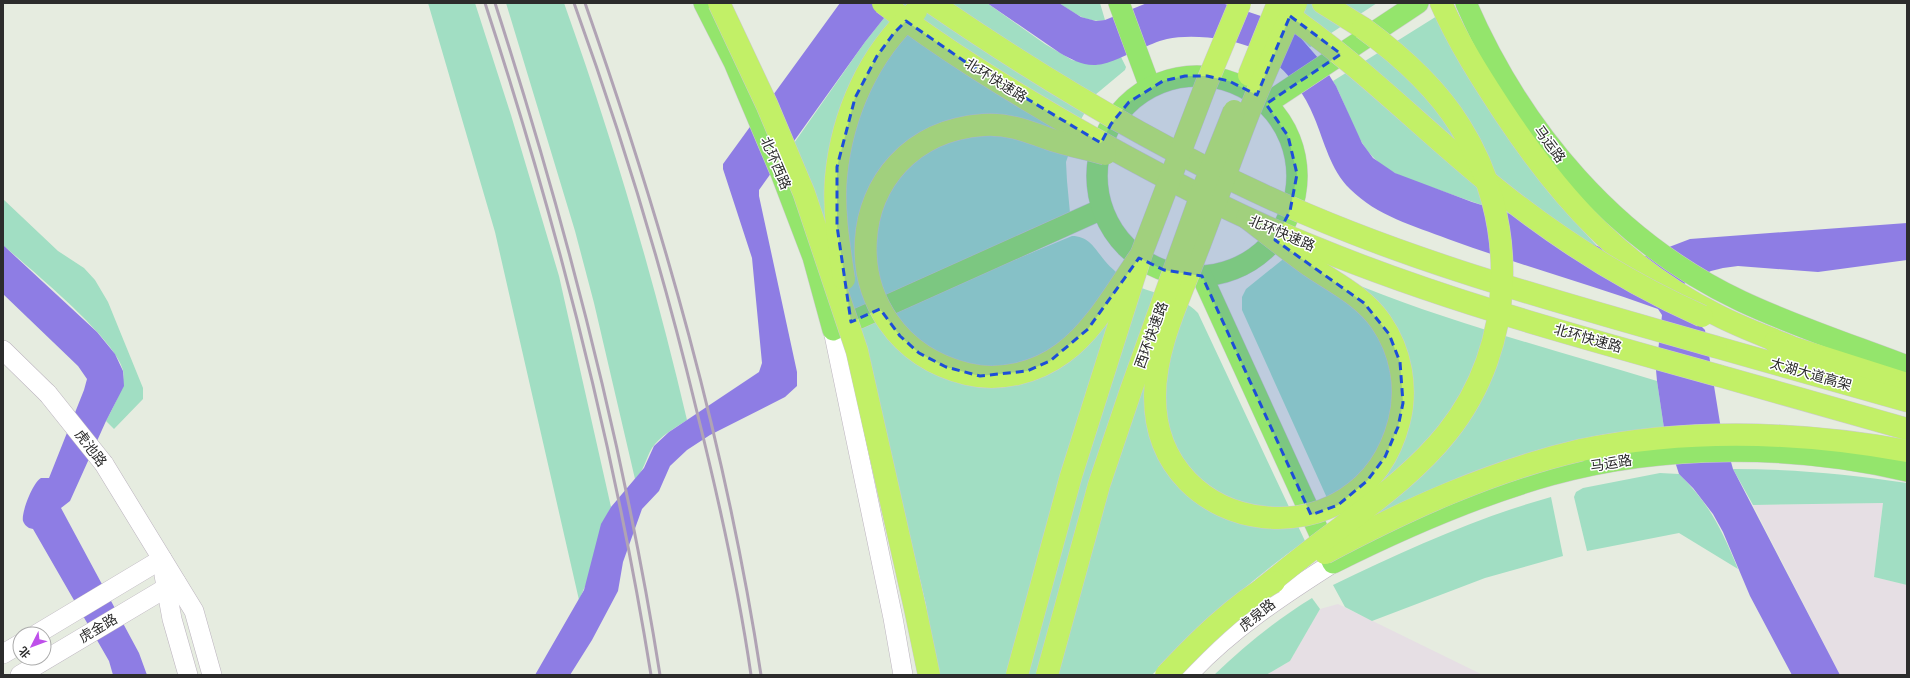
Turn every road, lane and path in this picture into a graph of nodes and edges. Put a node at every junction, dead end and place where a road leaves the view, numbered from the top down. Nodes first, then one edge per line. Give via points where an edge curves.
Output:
1 (704, 3) edge
2 (718, 3) edge
3 (882, 3) edge
4 (927, 3) edge
5 (932, 3) edge
6 (1240, 3) edge
7 (1270, 3) edge
8 (1278, 3) edge
9 (1296, 3) edge
10 (1323, 3) edge
11 (1418, 3) edge
12 (1442, 3) edge
13 (1466, 3) edge
14 (1120, 6) edge
15 (1150, 87) junction
16 (1274, 99) junction
17 (1136, 163) junction
18 (1102, 209) junction
19 (1247, 218) junction
20 (1141, 255) junction
21 (1202, 276) junction
22 (1704, 312) junction
23 (833, 330) junction
24 (1716, 346) joint
25 (3, 350) edge
26 (856, 351) junction
27 (1907, 366) edge
28 (1720, 376) joint
29 (1907, 384) edge
30 (1907, 401) edge
31 (1907, 429) edge
32 (1733, 444) junction
33 (1907, 451) edge
34 (1907, 471) edge
35 (162, 560) junction
36 (1333, 563) junction
37 (171, 584) junction
38 (1262, 589) junction
39 (51, 626) edge
40 (12, 649) edge
41 (3, 654) edge
42 (20, 675) edge
43 (188, 675) edge
44 (212, 675) edge
45 (902, 675) edge
46 (929, 675) edge
47 (1017, 675) edge
48 (1047, 675) edge
49 (1166, 675) edge
50 (1188, 675) edge

1 - 23 main road, 北环西路 via 734,62 781,173 814,257
2 - 26 highway, bridge via 768,105 804,193
3 - 17 highway, 北环快速路, bridge via 967,63
4 - 26 highway, bridge via 900,27 877,56 855,98 840,148 836,177 837,219
5 - 24 highway, 北环快速路, bridge via 1060,87 1148,137 1260,194 1423,258
6 - 20 highway, bridge
7 - 22 highway, bridge via 1329,44 1492,186 1528,213 1628,279 1673,303
8 - 48 highway, 西环快速路, bridge via 1205,184 1131,390 1099,485
9 - 19 highway, bridge via 1252,106 1160,351 1155,397 1158,426 1168,451 1180,470 1201,492 1217,503 1245,514 1274,519 1303,517 1330,508 1350,496 1367,482 1385,457 1395,437 1401,414 1403,389 1400,362 1387,331 1364,303
10 - 38 highway, bridge via 1363,28 1405,62 1437,94 1466,135 1484,171 1499,220 1503,274 1501,305 1494,339 1481,376 1460,415 1442,439 1380,498
11 - 16 main road
12 - 22 highway via 1492,95 1562,193 1601,235 1630,260
13 - 27 main road, 马运路 via 1500,71 1537,127 1583,187 1626,227 1663,256 1741,301
14 - 15 main road
15 - 16 main road via 1174,78 1207,76
15 - 18 main road via 1119,112 1104,137 1097,165
16 - 21 main road via 1293,148 1297,174 1290,212 1279,234 1256,257 1227,272
17 - 19 highway, 北环快速路, bridge
17 - 20 highway, bridge via 1013,127 985,125 952,131 915,149 901,160 887,177 876,197 869,218 866,254 874,298 900,336 919,353 946,367 988,377 1027,371 1064,353 1088,329
18 - 21 main road via 1118,237 1141,259 1177,274
18 - 23 main road
19 - 28 highway, 北环快速路, bridge via 1322,250 1482,307
20 - 47 highway, bridge via 1071,476
21 - 36 main road
22 - 29 highway via 1734,329
23 - 45 main road via 893,618
24 - 30 highway, 太湖大道高架
25 - 35 main road, 虎池路, bridge via 48,394 104,464
26 - 46 highway, bridge
28 - 31 highway, 太湖大道高架
32 - 33 highway via 1804,436
32 - 34 main road, 马运路 via 1776,452 1827,456
32 - 36 main road, 马运路 via 1592,466 1514,485 1440,513
32 - 38 highway, bridge via 1682,436 1613,444 1547,458 1512,469 1384,522
35 - 37 main road, 虎池路
35 - 39 main road, 虎金路
36 - 50 main road, 虎泉路 via 1257,614
37 - 42 main road, 虎金路
37 - 43 main road, 虎池路 via 172,619
37 - 44 main road, 虎池路 via 194,611
38 - 49 highway, bridge via 1208,634
40 - 41 main road

